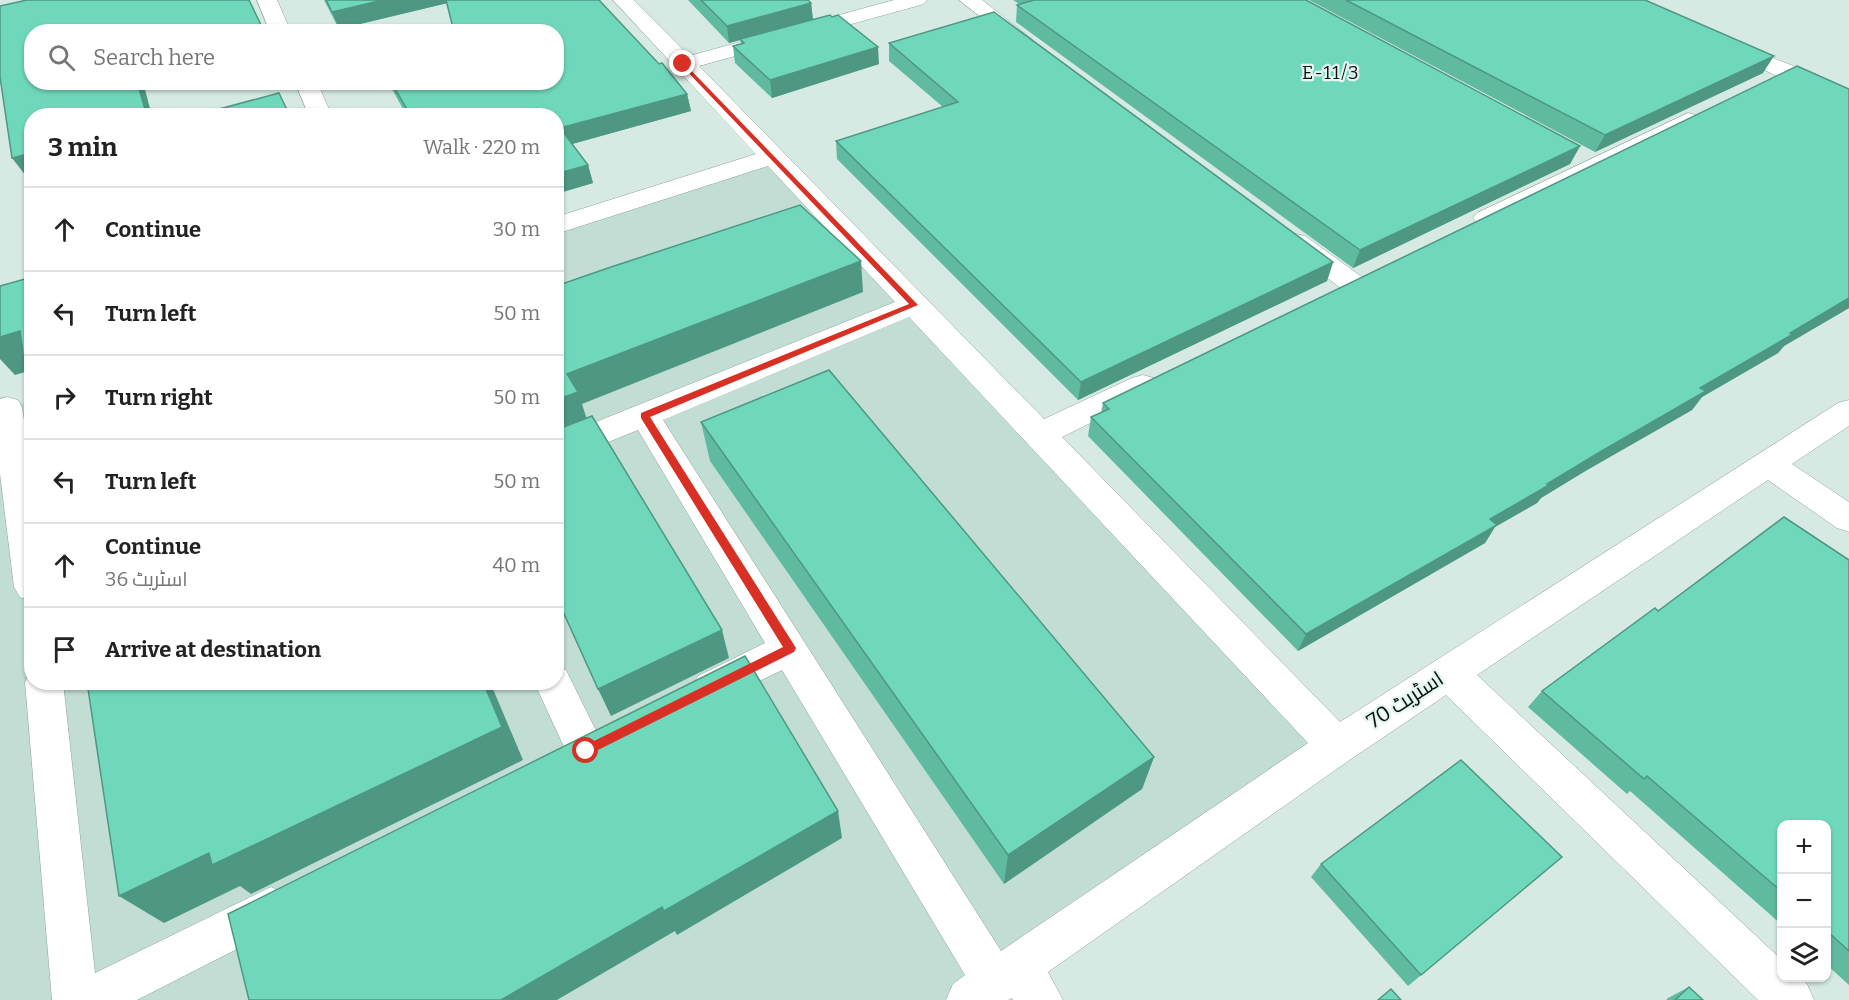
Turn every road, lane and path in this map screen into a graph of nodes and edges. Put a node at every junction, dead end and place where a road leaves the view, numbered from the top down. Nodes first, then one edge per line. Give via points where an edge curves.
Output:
1 (267, 0) edge
2 (623, 0) edge
3 (917, 0) edge
4 (969, 0) edge
5 (814, 8) dead end
6 (831, 23) junction
7 (278, 24) edge
8 (1703, 36) edge
9 (1045, 57) edge
10 (683, 64) junction
11 (1756, 87) edge
12 (310, 90) edge
13 (317, 108) edge
14 (1713, 108) edge
15 (772, 157) junction
16 (564, 223) edge
17 (1467, 226) edge
18 (1275, 227) edge
19 (1352, 284) edge
20 (914, 305) junction
21 (1168, 372) edge
22 (13, 406) edge
23 (1849, 411) edge
24 (645, 416) junction
25 (1039, 435) junction
26 (564, 448) edge
27 (1768, 464) junction
28 (24, 511) edge
29 (1849, 519) edge
30 (790, 648) junction
31 (1448, 672) junction
32 (45, 690) edge
33 (557, 690) edge
34 (678, 705) edge
35 (1337, 746) junction
36 (586, 751) edge
37 (300, 894) edge
38 (1005, 987) edge
39 (75, 1000) edge
40 (88, 1000) edge
41 (1791, 1000) edge

1 - 7 street
2 - 10 street
3 - 6 street
4 - 9 street
5 - 6 street
6 - 10 street
8 - 11 street via 1798,76
10 - 15 street
12 - 13 street
14 - 17 street via 1583,159
15 - 16 street
15 - 20 street
18 - 19 street
20 - 24 street
20 - 25 street
21 - 25 street
22 - 28 street
23 - 27 street, اسٹریٹ 70
24 - 26 street
24 - 30 street
25 - 35 street
27 - 29 street
27 - 31 street, اسٹریٹ 70
30 - 34 street
30 - 38 street
31 - 35 street, اسٹریٹ 70
31 - 41 street
32 - 39 street
33 - 36 street
35 - 38 street, اسٹریٹ 70
37 - 40 street

